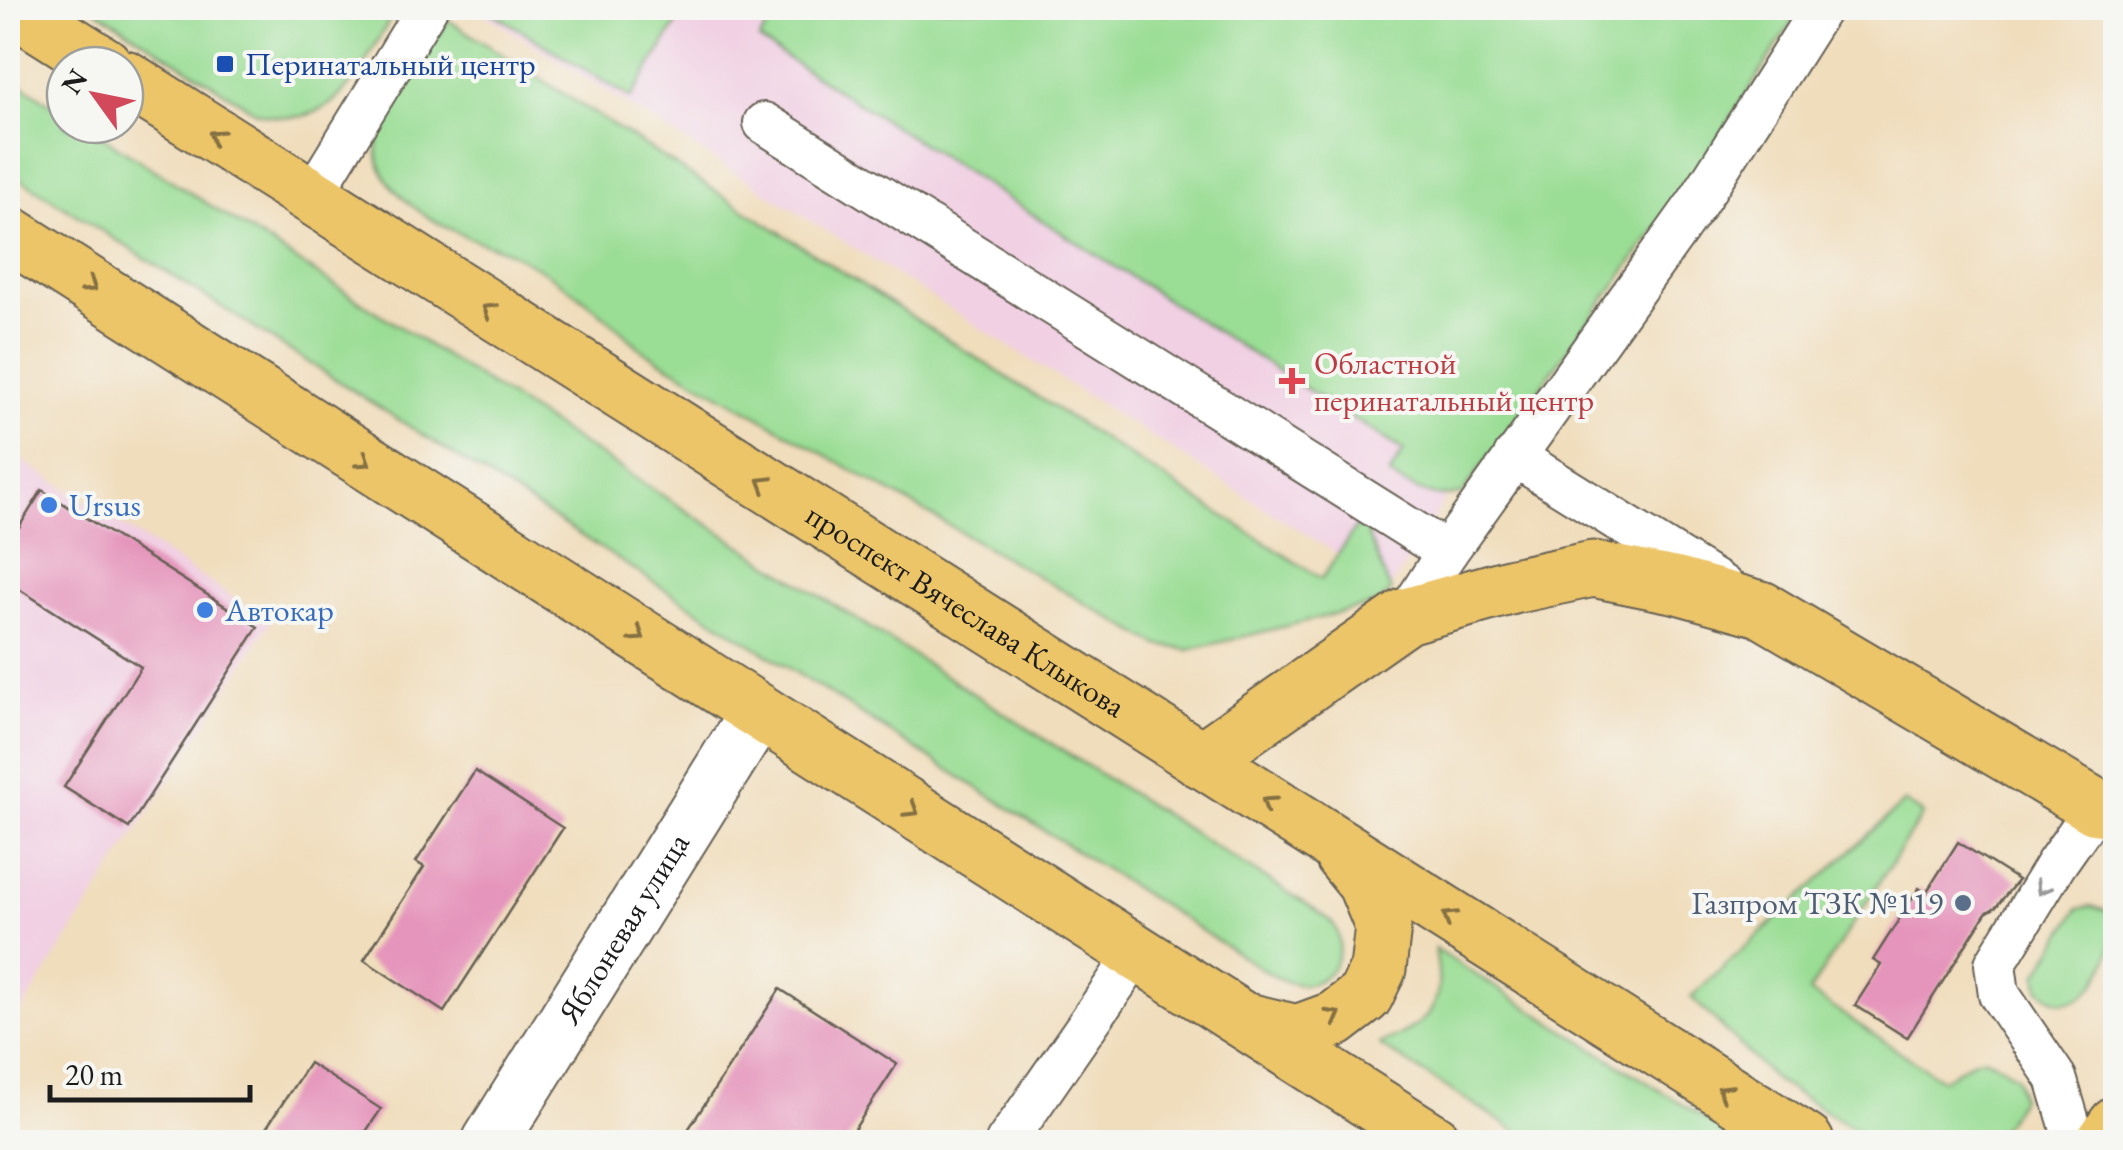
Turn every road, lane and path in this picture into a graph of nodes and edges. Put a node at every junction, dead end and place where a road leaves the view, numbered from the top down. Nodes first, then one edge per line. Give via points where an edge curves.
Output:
1 (14, 8) edge
2 (427, 8) edge
3 (1821, 8) edge
4 (72, 45) edge
5 (145, 91) edge
6 (764, 123) dead end
7 (310, 197) junction
8 (8, 234) edge
9 (1514, 456) junction
10 (1446, 552) junction
11 (1760, 609) junction
12 (1406, 616) junction
13 (758, 712) junction
14 (1201, 760) junction
15 (2106, 808) edge
16 (1335, 846) junction
17 (1137, 953) junction
18 (1242, 1020) junction
19 (2116, 1125) edge
20 (490, 1142) edge
21 (1006, 1142) edge
22 (1434, 1142) edge
23 (1806, 1142) edge
24 (2074, 1142) edge
25 (2104, 1142) edge

1 - 4 main road
2 - 7 lane
3 - 9 lane via 1697,203
7 -> 5 main road, проспект Вячеслава Клыкова
6 - 10 lane
14 -> 7 main road, проспект Вячеслава Клыкова
8 -> 13 main road
9 - 10 lane
9 - 11 lane
10 - 12 lane
11 - 12 main road via 1593,568
11 - 15 main road
12 - 14 main road
13 -> 17 main road
13 - 20 street, Яблоневая улица
16 -> 14 main road, проспект Вячеслава Клыкова
15 -> 24 lane via 2056,864 1995,964 1999,994 2056,1078
18 -> 16 main road via 1297,1032 1335,1019 1365,996 1378,969 1382,926 1365,883
23 -> 16 main road, проспект Вячеслава Клыкова
17 - 18 main road
17 - 21 lane
18 - 22 main road
19 - 25 main road

